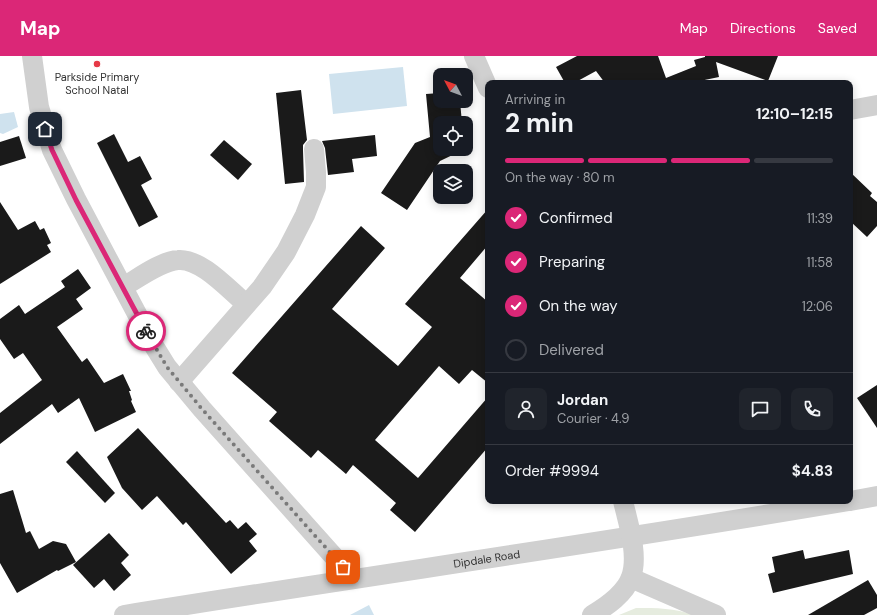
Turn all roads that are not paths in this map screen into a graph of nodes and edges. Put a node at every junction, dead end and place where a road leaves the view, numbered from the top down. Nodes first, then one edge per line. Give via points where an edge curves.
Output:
1 (32, 56) edge
2 (474, 56) edge
3 (485, 81) edge
4 (877, 105) edge
5 (853, 109) edge
6 (314, 149) dead end
7 (123, 287) junction
8 (246, 304) junction
9 (179, 382) junction
10 (877, 496) edge
11 (853, 500) edge
12 (624, 504) edge
13 (832, 504) edge
14 (631, 537) junction
15 (353, 578) junction
16 (631, 578) junction
17 (124, 615) edge
18 (592, 615) edge
19 (716, 615) edge

1 - 7 street via 39,107 52,150
2 - 3 street
4 - 5 street
6 - 8 street via 316,187 305,215 286,252 262,287
7 - 8 street via 162,264 187,260 197,264
7 - 9 street via 154,346
8 - 9 street
9 - 15 street
10 - 11 street, Dipdale Road
12 - 14 street
13 - 14 street, Dipdale Road
14 - 15 street, Dipdale Road
14 - 16 street via 634,566
15 - 17 street, Dipdale Road
16 - 18 street via 610,604
16 - 19 street

